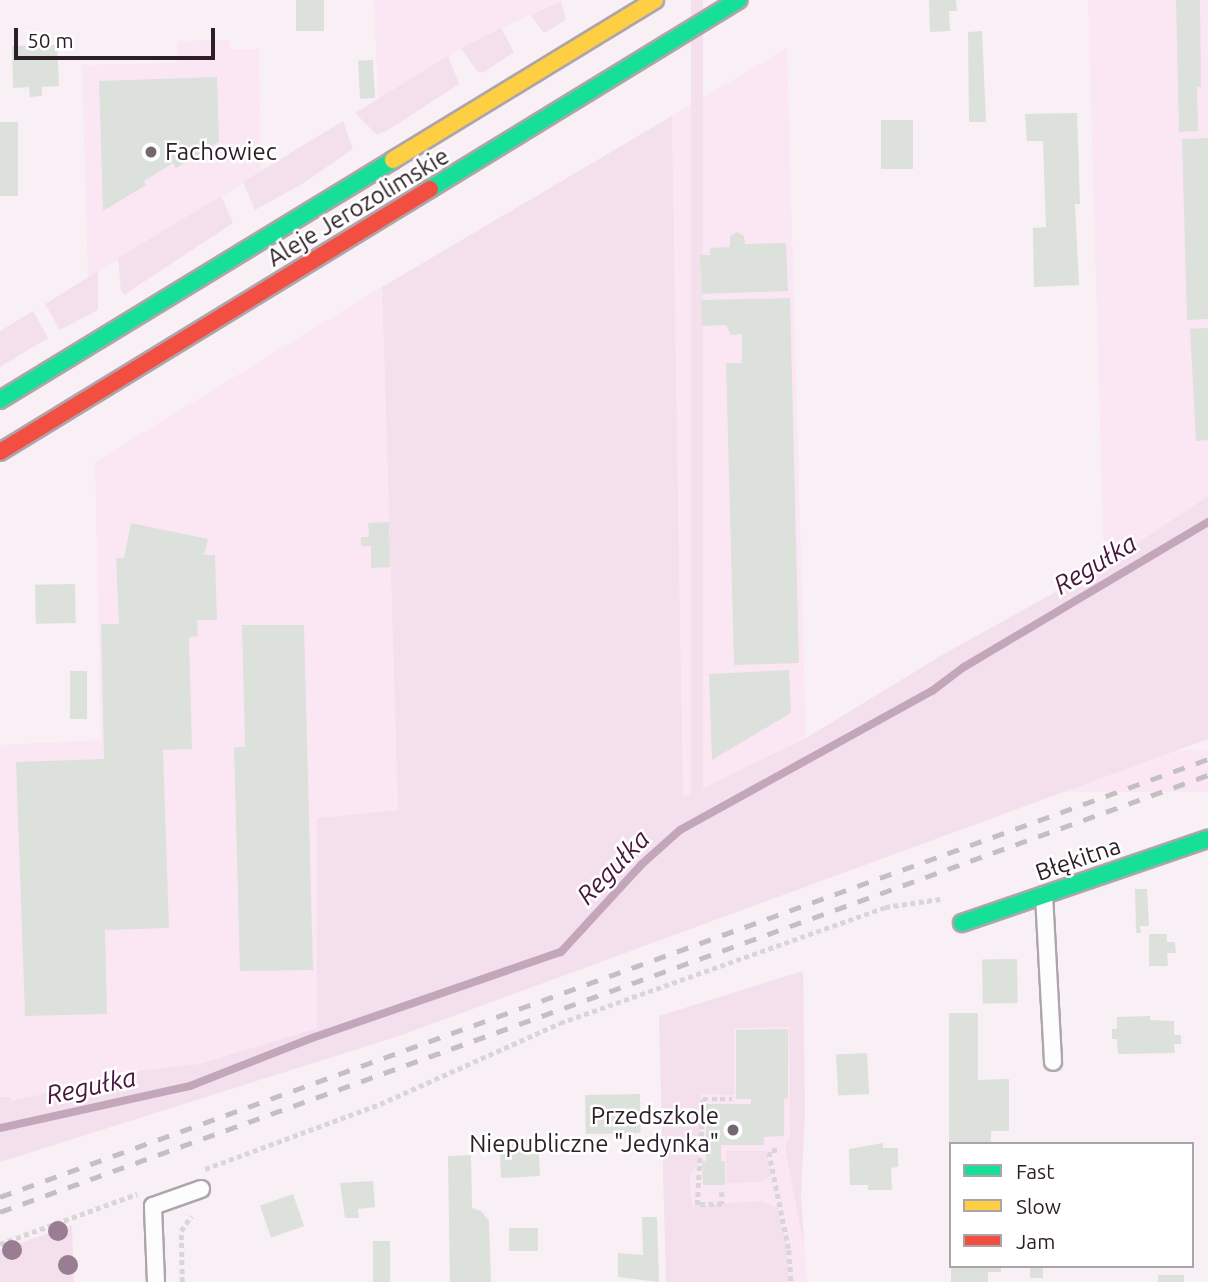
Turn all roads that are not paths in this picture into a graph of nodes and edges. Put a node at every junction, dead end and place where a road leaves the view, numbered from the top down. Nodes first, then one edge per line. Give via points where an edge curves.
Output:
1 (655, 0) edge
2 (739, 0) edge
3 (0, 400) edge
4 (0, 452) edge
5 (1208, 839) edge
6 (1044, 895) junction
7 (962, 923) road end
8 (1053, 1062) dead end
9 (193, 1192) road end
10 (156, 1282) edge

1 - 3 main road, Aleje Jerozolimskie
2 - 4 main road, Aleje Jerozolimskie
5 - 6 main road, Błękitna
6 - 7 main road, Błękitna
6 - 8 lane
9 - 10 lane via 153,1206

